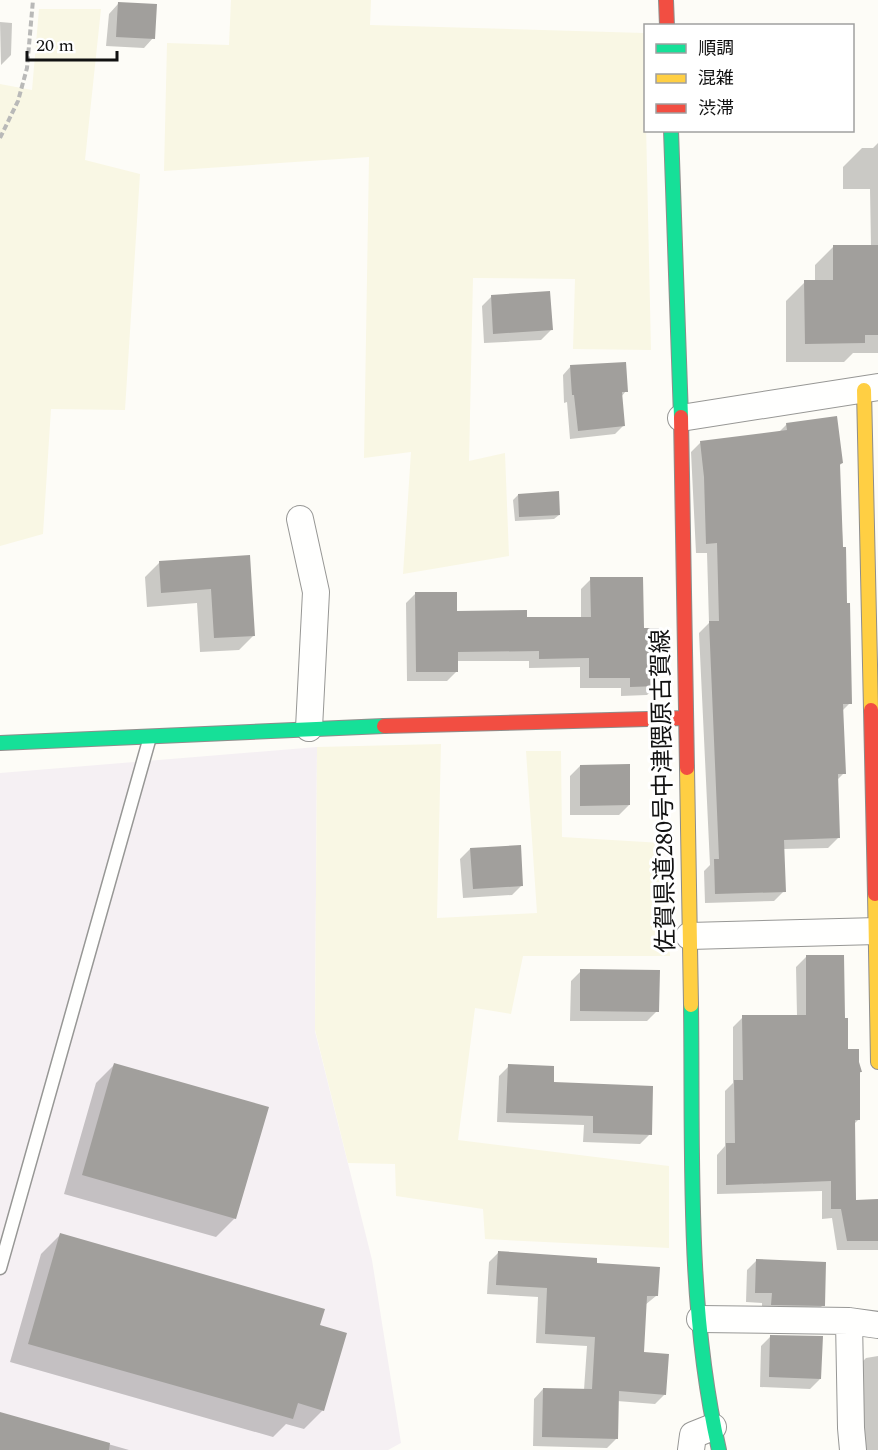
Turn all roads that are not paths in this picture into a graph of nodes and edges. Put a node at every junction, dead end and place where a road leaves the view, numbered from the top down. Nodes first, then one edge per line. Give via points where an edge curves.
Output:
1 (666, 0) edge
2 (667, 24) edge
3 (671, 132) edge
4 (871, 388) edge
5 (681, 418) junction
6 (300, 519) dead end
7 (685, 718) junction
8 (309, 728) junction
9 (150, 736) junction
10 (0, 743) edge
11 (877, 931) edge
12 (689, 936) junction
13 (878, 1062) edge
14 (0, 1268) edge
15 (700, 1319) junction
16 (849, 1321) junction
17 (878, 1325) edge
18 (716, 1438) edge
19 (691, 1450) edge
20 (854, 1450) edge

1 - 2 street
3 - 5 street, 佐賀県道280号中津隈原古賀線
4 - 5 street
4 - 11 street
5 - 7 street, 佐賀県道280号中津隈原古賀線
6 - 8 street via 316,592
7 - 8 street
7 - 12 street, 佐賀県道280号中津隈原古賀線
8 - 9 street
9 - 10 street
9 - 14 lane
11 - 12 street
11 - 13 street
12 - 15 street, 佐賀県道280号中津隈原古賀線 via 694,1255
15 - 16 street
15 - 18 street, 佐賀県道280号中津隈原古賀線
16 - 17 street
16 - 20 street
18 - 19 street via 693,1435

